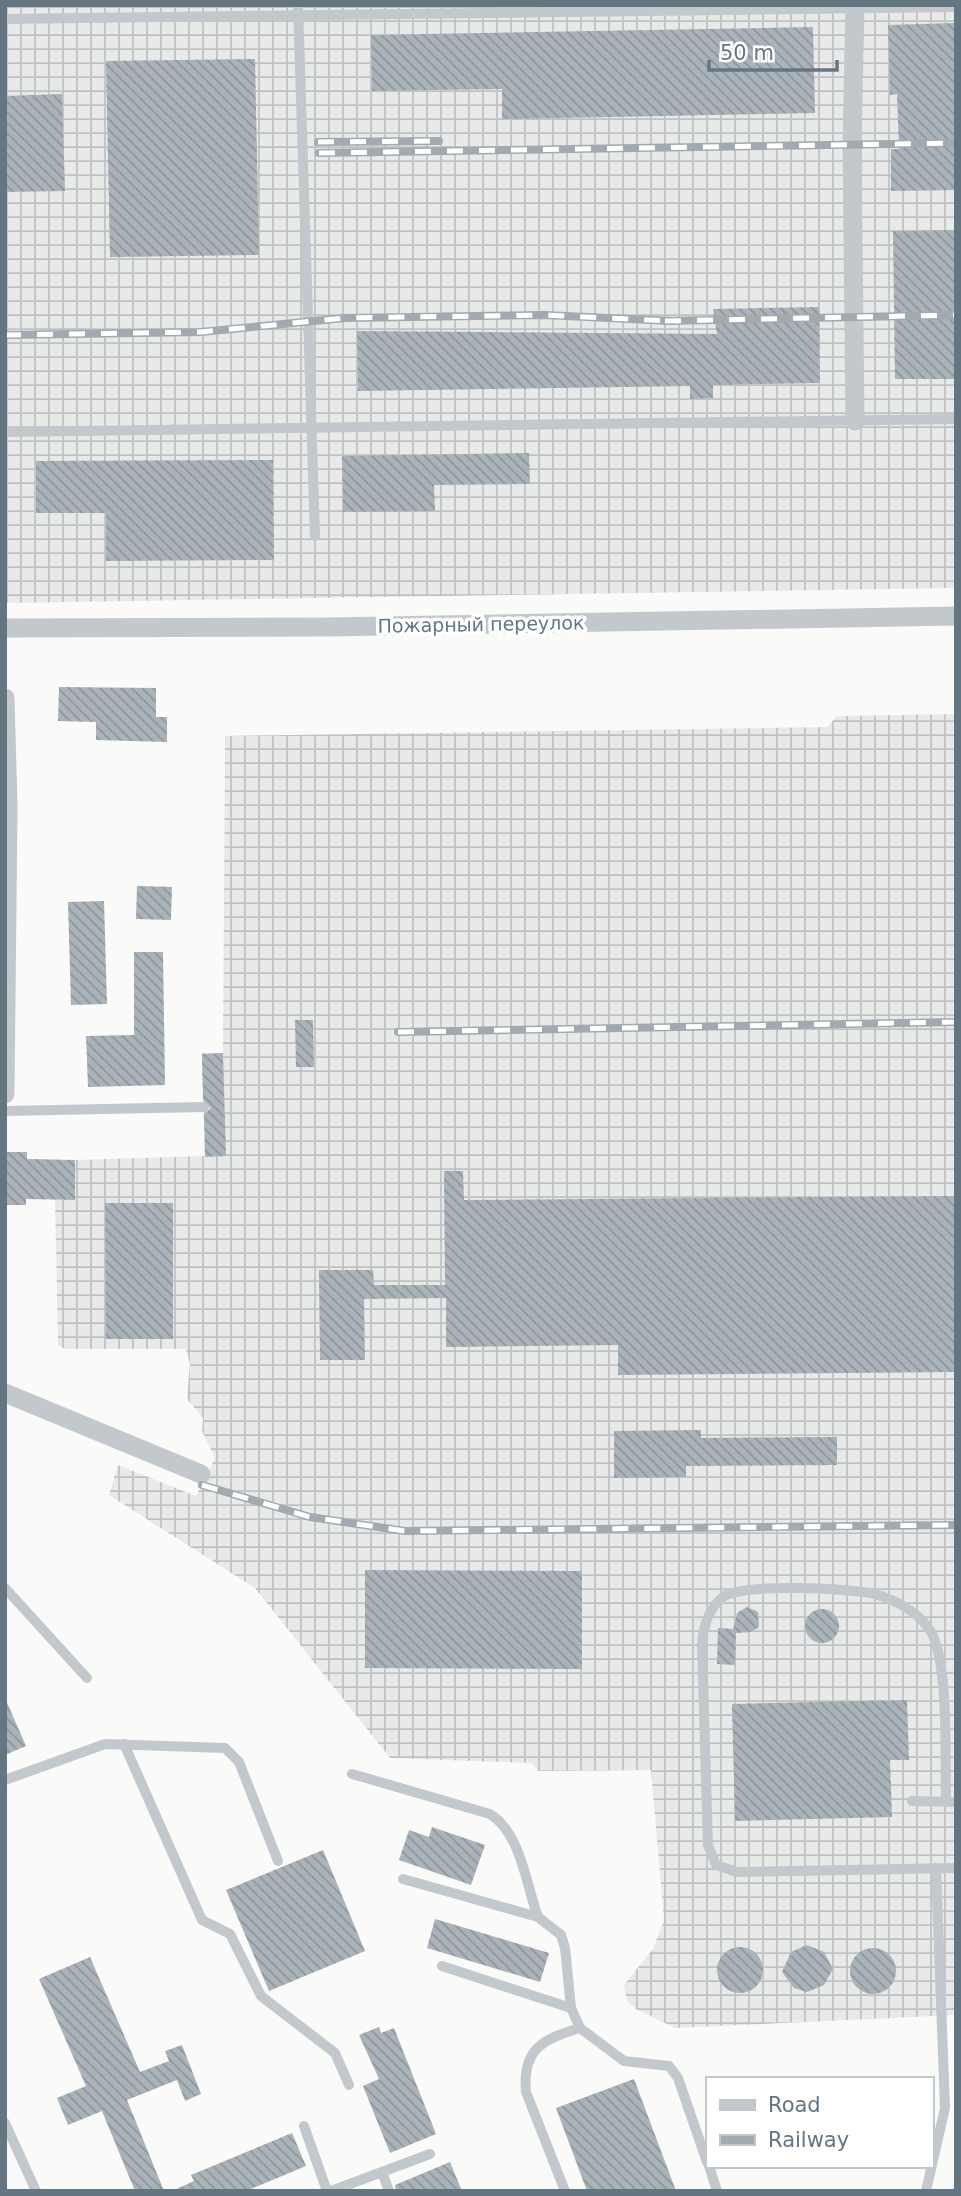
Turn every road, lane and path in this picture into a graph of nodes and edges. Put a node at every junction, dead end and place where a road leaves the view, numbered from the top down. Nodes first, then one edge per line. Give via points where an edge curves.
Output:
1 (855, 7) edge
2 (956, 7) edge
3 (298, 9) edge
4 (5, 19) edge
5 (956, 419) edge
6 (855, 421) junction
7 (311, 427) junction
8 (5, 432) edge
9 (315, 536) dead end
10 (956, 616) edge
11 (5, 628) edge
12 (5, 698) edge
13 (7, 806) edge
14 (6, 853) edge
15 (5, 1094) edge
16 (204, 1107) dead end
17 (5, 1111) edge
18 (5, 1393) edge
19 (201, 1474) dead end
20 (5, 1588) edge
21 (87, 1678) dead end
22 (124, 1744) junction
23 (352, 1774) dead end
24 (5, 1780) edge
25 (912, 1801) dead end
26 (951, 1801) edge
27 (278, 1861) dead end
28 (936, 1868) junction
29 (956, 1868) edge
30 (403, 1879) dead end
31 (538, 1917) junction
32 (442, 1966) dead end
33 (571, 2008) junction
34 (580, 2028) junction
35 (349, 2085) dead end
36 (5, 2123) edge
37 (304, 2126) dead end
38 (430, 2154) dead end
39 (706, 2158) edge
40 (933, 2160) edge
41 (709, 2168) edge
42 (931, 2168) edge
43 (382, 2172) junction
44 (36, 2191) edge
45 (329, 2191) edge
46 (389, 2191) edge
47 (565, 2191) edge
48 (717, 2191) edge
49 (926, 2191) edge

1 - 2 lane
1 - 3 lane
1 - 6 street
3 - 4 lane
3 - 7 lane
5 - 6 lane
6 - 7 lane
7 - 8 lane
7 - 9 lane
10 - 11 street, Пожарный переулок
12 - 13 street
13 - 14 street
14 - 15 street
16 - 17 lane
18 - 19 street
20 - 21 lane
22 - 24 lane via 90,1748
22 - 27 lane via 225,1748 239,1762
22 - 35 lane via 202,1920 230,1934 261,1996 335,2053
23 - 31 lane via 501,1821 510,1834
25 - 26 lane
26 - 28 lane via 940,1657 929,1629 914,1614 892,1601 858,1591 744,1588 723,1596 713,1607 702,1644 708,1845 716,1865 737,1872
28 - 29 lane
28 - 40 lane via 945,2108
30 - 31 lane
31 - 33 lane via 561,1935
32 - 33 lane
33 - 34 lane
34 - 39 lane via 624,2060 669,2066 678,2078
34 - 47 lane via 540,2044 525,2079
36 - 44 lane
37 - 45 lane
38 - 43 lane
41 - 48 lane
42 - 49 lane
43 - 45 lane
43 - 46 lane

